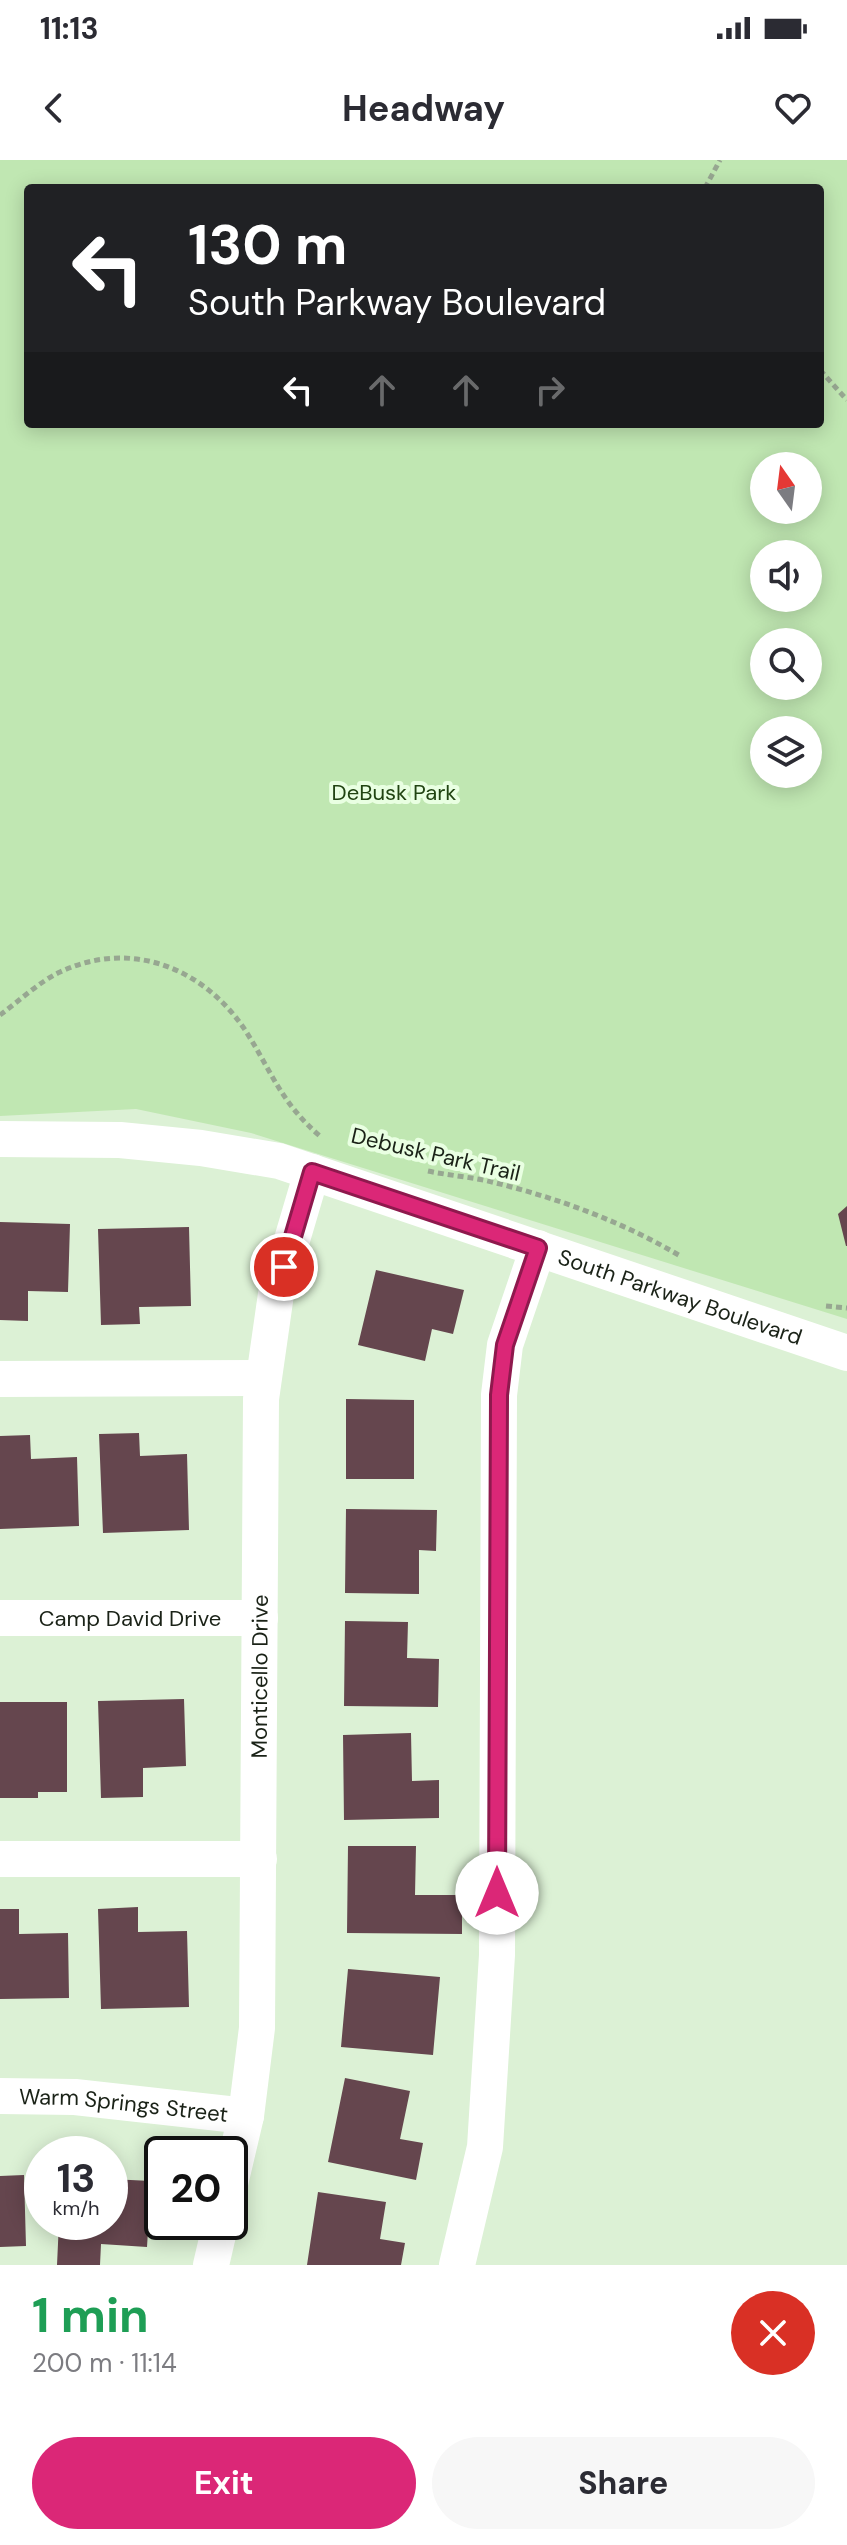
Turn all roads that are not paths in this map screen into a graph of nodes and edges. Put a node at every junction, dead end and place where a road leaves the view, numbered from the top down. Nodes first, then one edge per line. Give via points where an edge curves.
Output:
1 (0, 1139) edge
2 (322, 1159) junction
3 (538, 1248) junction
4 (847, 1353) edge
5 (263, 1378) junction
6 (0, 1379) edge
7 (0, 1618) edge
8 (260, 1618) junction
9 (0, 1859) edge
10 (259, 1859) junction
11 (0, 2096) edge
12 (246, 2116) junction
13 (241, 2136) edge
14 (217, 2240) edge
15 (211, 2265) edge
16 (457, 2265) edge

1 - 2 street, South Parkway Boulevard via 120,1140 279,1161
2 - 3 street, South Parkway Boulevard
2 - 5 street, Monticello Drive via 276,1294
3 - 4 street, South Parkway Boulevard
3 - 16 street via 505,1345 499,1395 497,1955 485,2147
5 - 6 street
5 - 8 street, Monticello Drive
7 - 8 street, Camp David Drive
8 - 10 street, Monticello Drive
9 - 10 street
10 - 12 street, Monticello Drive via 257,2028
11 - 12 street, Warm Springs Street via 75,2097
12 - 13 street, Monticello Drive
14 - 15 street

